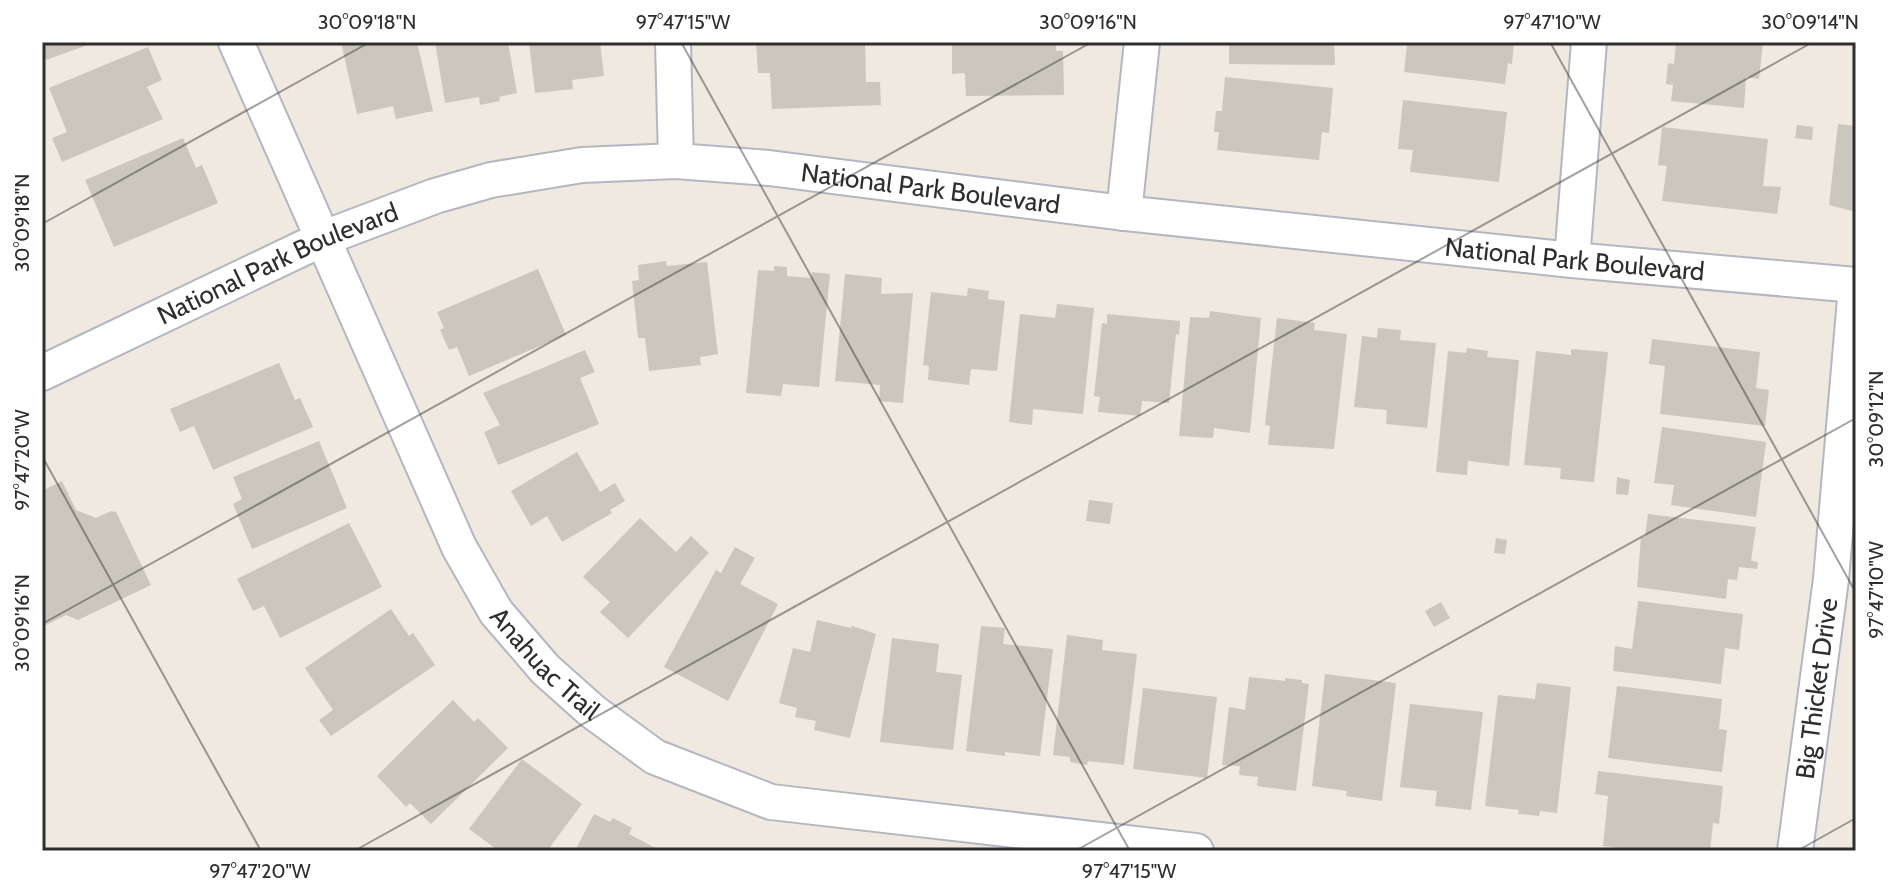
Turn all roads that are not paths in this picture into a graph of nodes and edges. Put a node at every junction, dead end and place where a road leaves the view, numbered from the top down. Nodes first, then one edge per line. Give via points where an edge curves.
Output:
1 (236, 42) edge
2 (673, 42) edge
3 (1142, 42) edge
4 (1589, 42) edge
5 (676, 161) junction
6 (1124, 213) junction
7 (324, 238) junction
8 (1572, 260) junction
9 (1856, 286) edge
10 (42, 373) edge
11 (1196, 851) edge
12 (1795, 851) edge

1 - 7 street, Anahuac Trail
2 - 5 street
3 - 6 street
4 - 8 street
5 - 6 street, National Park Boulevard
5 - 7 street, National Park Boulevard via 582,165 491,180
6 - 8 street, National Park Boulevard
7 - 10 street, National Park Boulevard
7 - 11 street, Anahuac Trail via 459,547 496,612 545,669 655,757 771,802
8 - 9 street, National Park Boulevard
9 - 12 street, Big Thicket Drive via 1831,579

